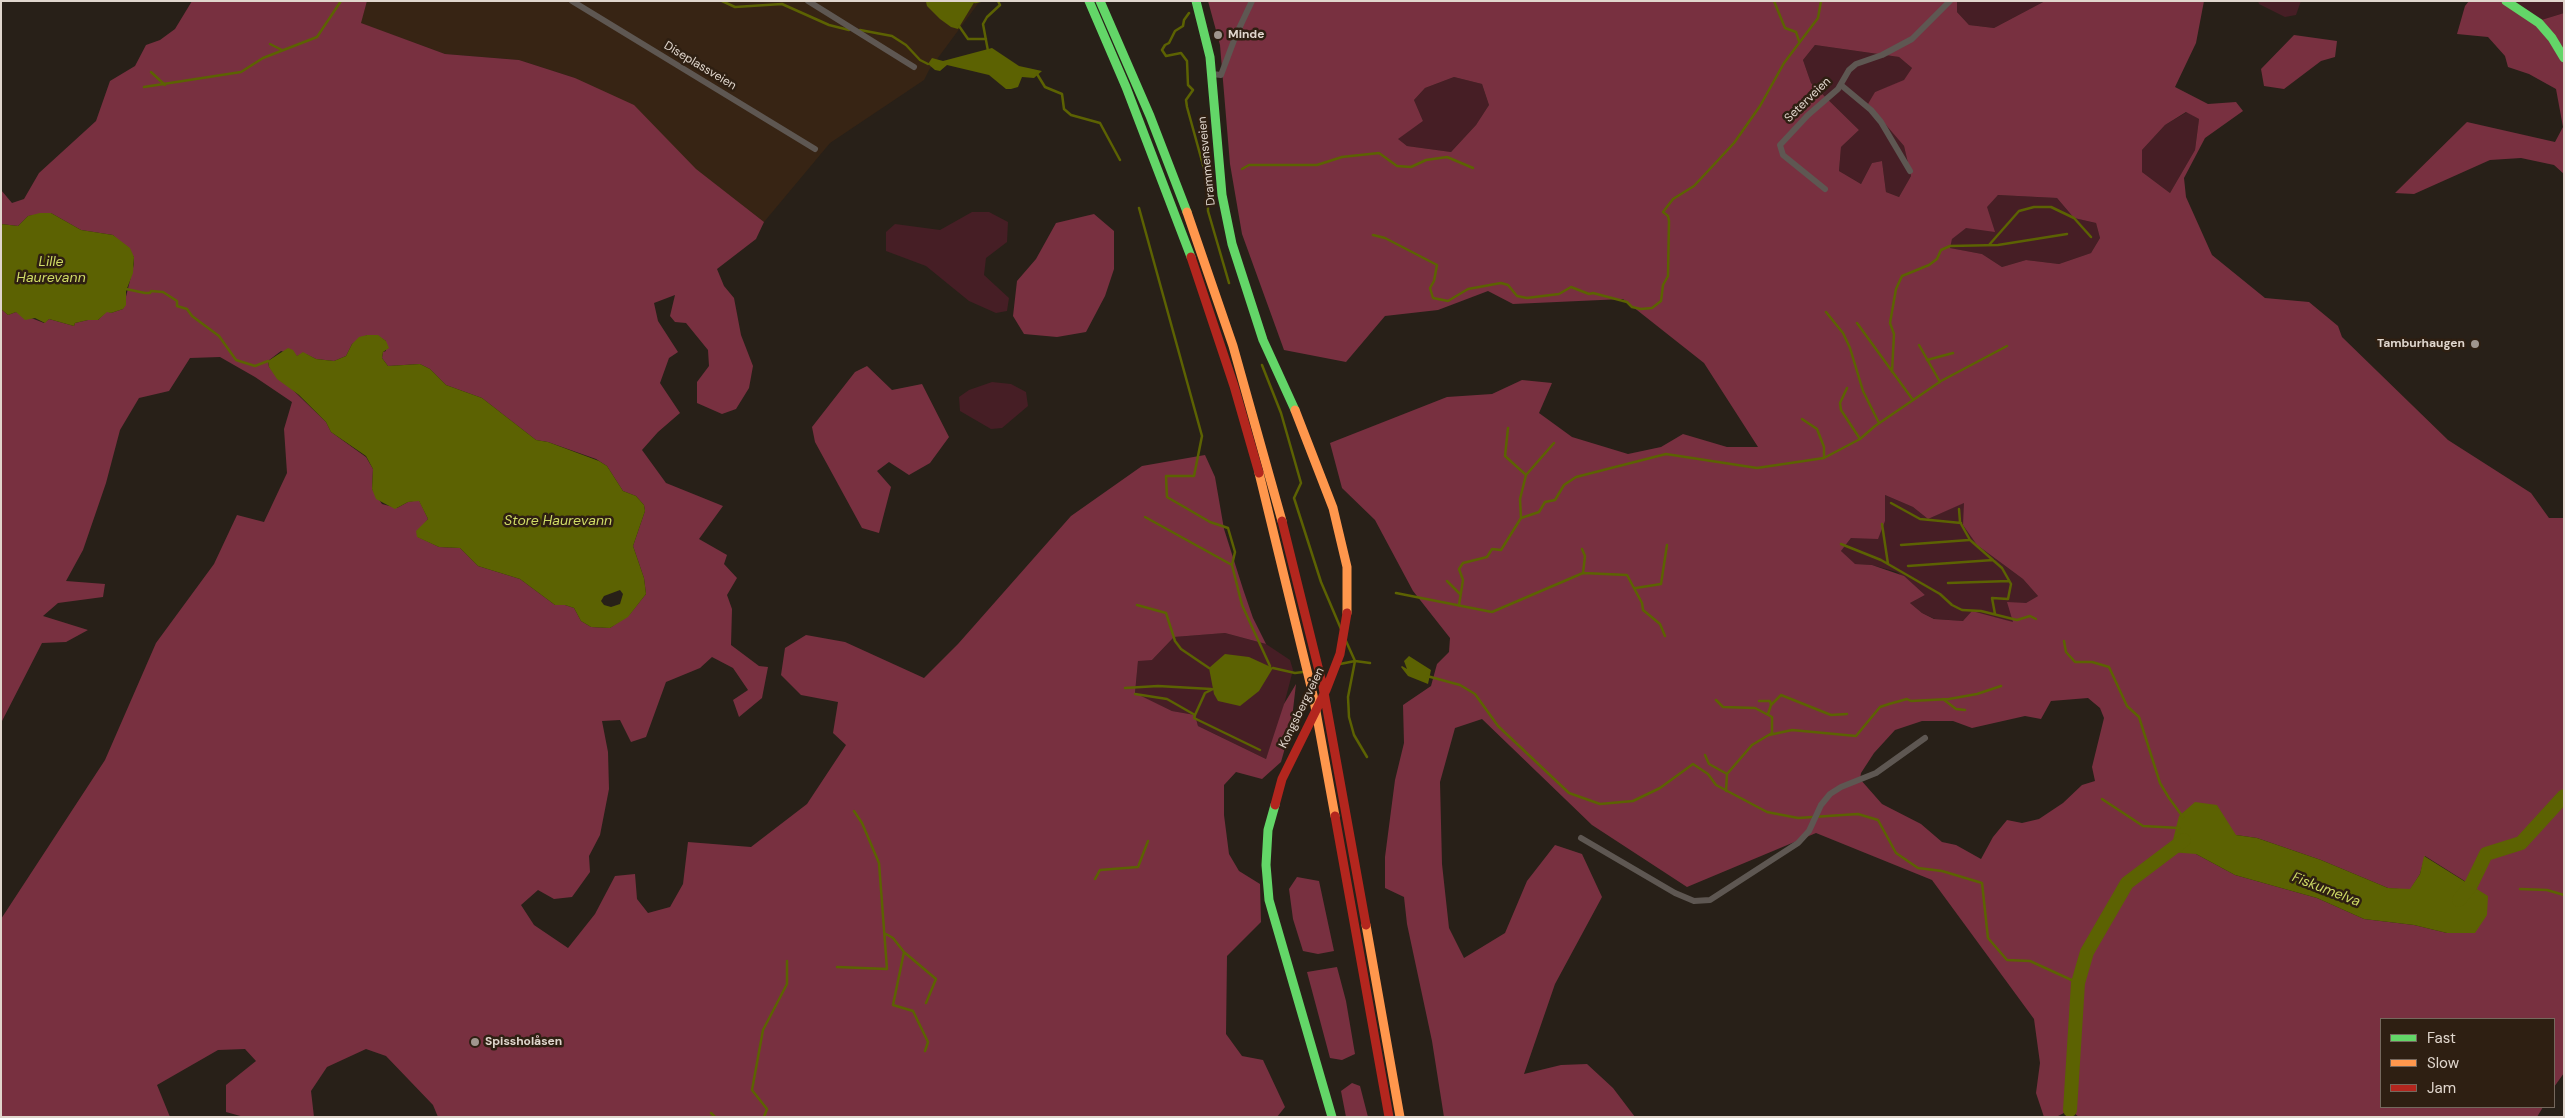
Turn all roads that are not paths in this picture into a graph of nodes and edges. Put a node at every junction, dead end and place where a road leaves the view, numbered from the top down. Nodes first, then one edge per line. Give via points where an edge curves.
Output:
1 (572, 1) edge
2 (808, 1) edge
3 (1089, 1) edge
4 (1100, 1) edge
5 (1196, 1) edge
6 (1252, 1) edge
7 (1950, 1) edge
8 (2506, 1) edge
9 (2564, 58) edge
10 (914, 67) dead end
11 (1217, 75) junction
12 (1841, 85) junction
13 (816, 149) dead end
14 (1910, 171) dead end
15 (1825, 190) dead end
16 (1254, 317) joint
17 (1925, 738) dead end
18 (1581, 838) dead end
19 (1332, 1117) edge
20 (1389, 1117) edge
21 (1400, 1117) edge

1 - 13 street, Diseplassveien
2 - 10 street
3 - 20 main road via 1144,130 1209,307 1266,497 1324,749
4 - 21 main road via 1172,173 1222,313 1272,478 1309,623 1334,747
5 - 11 main road, Drammensveien
6 - 11 street
7 - 12 street, Seterveien via 1921,33 1882,55 1856,64
8 - 9 main road via 2543,27
11 - 16 main road, Drammensveien via 1225,210
12 - 14 street via 1881,122
12 - 15 street, Seterveien via 1790,133 1780,147 1783,155
16 - 19 main road, Kongsbergveien via 1324,484 1340,532 1347,567 1348,610 1340,654 1282,779 1268,830 1266,865 1276,930
17 - 18 street via 1876,773 1830,794 1798,844 1710,900 1694,901 1675,893

